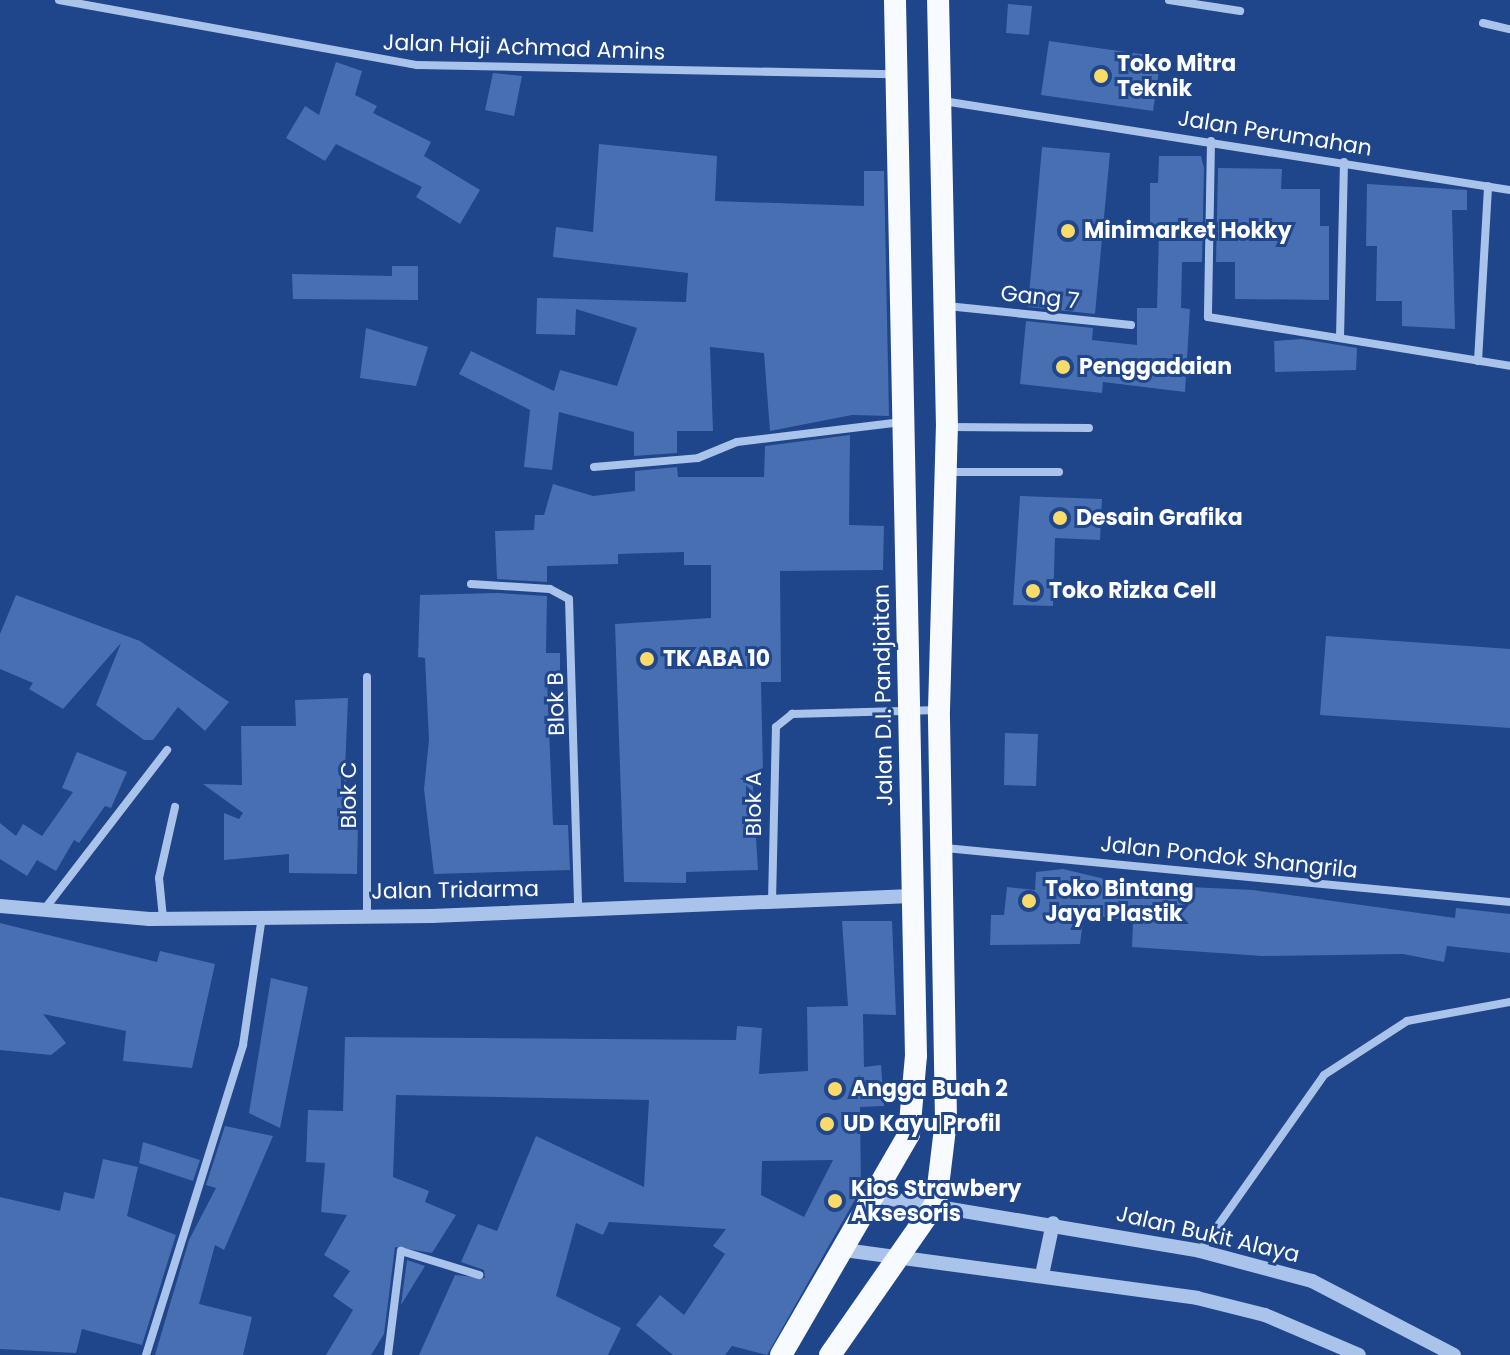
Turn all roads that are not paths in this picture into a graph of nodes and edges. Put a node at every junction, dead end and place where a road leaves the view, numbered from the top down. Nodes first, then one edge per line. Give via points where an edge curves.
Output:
1 (59, 0) edge
2 (895, 0) edge
3 (938, 0) edge
4 (1169, 0) edge
5 (1240, 11) dead end
6 (1483, 23) dead end
7 (1510, 29) edge
8 (898, 74) junction
9 (939, 101) junction
10 (1211, 141) junction
11 (1344, 162) junction
12 (1488, 186) junction
13 (1510, 190) edge
14 (946, 306) junction
15 (1131, 325) dead end
16 (1340, 338) junction
17 (1478, 361) junction
18 (1510, 366) edge
19 (903, 422) junction
20 (947, 427) junction
21 (1089, 428) dead end
22 (594, 467) dead end
23 (946, 472) junction
24 (1059, 472) dead end
25 (471, 584) dead end
26 (367, 677) dead end
27 (908, 709) junction
28 (939, 710) junction
29 (167, 750) dead end
30 (175, 807) dead end
31 (945, 848) junction
32 (912, 896) junction
33 (772, 902) junction
34 (1510, 902) edge
35 (0, 906) edge
36 (47, 906) junction
37 (578, 909) junction
38 (262, 914) junction
39 (367, 914) junction
40 (163, 918) junction
41 (1510, 1002) edge
42 (873, 1196) junction
43 (936, 1203) junction
44 (1053, 1223) junction
45 (844, 1250) junction
46 (1200, 1251) junction
47 (896, 1260) junction
48 (479, 1275) dead end
49 (1042, 1275) junction
50 (146, 1355) edge
51 (388, 1355) edge
52 (781, 1355) edge
53 (830, 1355) edge
54 (1359, 1355) edge
55 (1454, 1355) edge

1 - 8 street, Jalan Haji Achmad Amins via 105,13 417,65
2 - 8 highway, Jalan D.I. Pandjaitan
3 - 9 highway
4 - 5 street
6 - 7 street
8 - 19 highway, Jalan D.I. Pandjaitan
9 - 10 street, Jalan Perumahan
9 - 14 highway
10 - 11 street, Jalan Perumahan
10 - 16 street via 1208,317
11 - 12 street, Jalan Perumahan
11 - 16 street
12 - 13 street, Jalan Perumahan
12 - 17 street
14 - 15 street, Gang 7
14 - 20 highway
16 - 17 street
17 - 18 street
19 - 22 street via 737,442 698,458
19 - 27 highway, Jalan D.I. Pandjaitan
20 - 21 street
20 - 23 highway
23 - 24 street
23 - 28 highway
25 - 37 street, Blok B via 550,589 569,599
26 - 39 street, Blok C
27 - 28 street
27 - 32 highway, Jalan D.I. Pandjaitan
27 - 33 street, Blok A via 792,714 772,737
28 - 31 highway
29 - 36 street
30 - 40 street via 159,878
31 - 34 street, Jalan Pondok Shangrila
31 - 43 highway via 946,1090
32 - 33 street, Jalan Tridarma
32 - 42 highway, Jalan D.I. Pandjaitan via 916,1056 909,1134
33 - 37 street, Jalan Tridarma
35 - 36 street, Jalan Tridarma
36 - 40 street, Jalan Tridarma
37 - 39 street, Jalan Tridarma
38 - 39 street, Jalan Tridarma
38 - 40 street, Jalan Tridarma
38 - 50 street via 243,1045
41 - 46 street via 1407,1021 1324,1075
42 - 43 street, Jalan Bukit Alaya
42 - 45 highway, Jalan D.I. Pandjaitan
43 - 44 street, Jalan Bukit Alaya
43 - 47 highway
44 - 46 street, Jalan Bukit Alaya
44 - 49 street
45 - 47 street
45 - 52 highway, Jalan D.I. Pandjaitan
46 - 55 street, Jalan Bukit Alaya via 1312,1281
47 - 49 street
47 - 53 highway
48 - 51 street via 401,1251
49 - 54 street via 1265,1315

